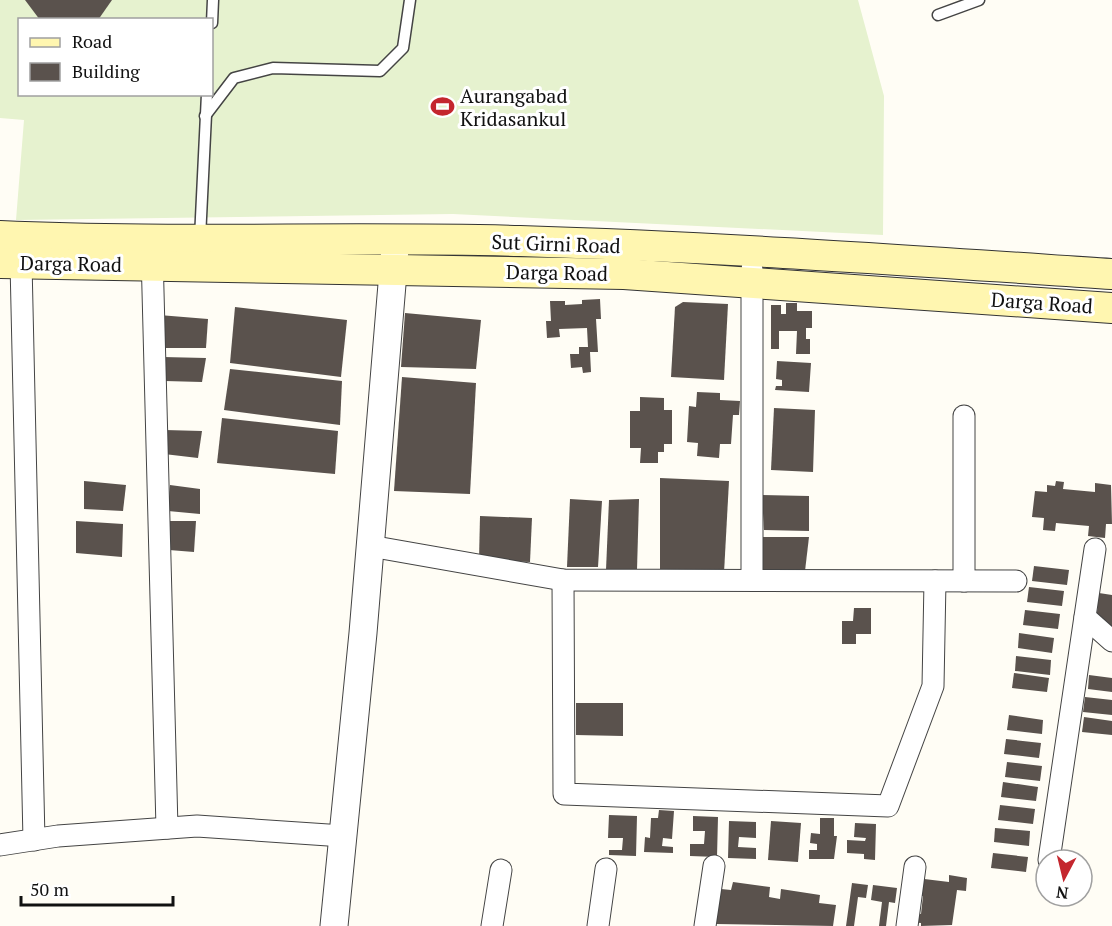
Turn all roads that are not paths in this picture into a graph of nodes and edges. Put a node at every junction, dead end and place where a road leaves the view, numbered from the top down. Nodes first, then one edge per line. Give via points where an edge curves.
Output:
1 (213, 0) edge
2 (410, 0) edge
3 (978, 0) edge
4 (938, 15) dead end
5 (212, 18) edge
6 (207, 96) edge
7 (205, 116) junction
8 (0, 236) edge
9 (395, 241) junction
10 (752, 252) junction
11 (152, 253) junction
12 (200, 254) junction
13 (11, 263) edge
14 (393, 270) junction
15 (1112, 274) edge
16 (752, 282) junction
17 (1112, 308) edge
18 (964, 416) dead end
19 (370, 546) junction
20 (1095, 549) dead end
21 (563, 580) junction
22 (752, 580) junction
23 (935, 581) junction
24 (964, 581) junction
25 (1016, 581) dead end
26 (1085, 617) junction
27 (1112, 641) edge
28 (167, 828) junction
29 (343, 836) junction
30 (34, 840) junction
31 (0, 845) edge
32 (1051, 848) edge
33 (714, 866) dead end
34 (915, 867) dead end
35 (606, 868) dead end
36 (501, 870) dead end
37 (334, 926) edge
38 (492, 926) edge
39 (598, 926) edge
40 (705, 926) edge
41 (907, 926) edge

1 - 5 lane
2 - 7 lane via 404,48 380,71 263,70 234,78
3 - 4 lane
6 - 7 lane
7 - 12 lane
8 - 11 main road
9 - 10 main road, Sut Girni Road via 519,241
9 - 12 main road, Sut Girni Road
9 - 14 street
10 - 15 main road, Sut Girni Road
10 - 16 street
11 - 12 main road, Darga Road
11 - 13 main road, Darga Road
11 - 28 street
12 - 14 main road, Darga Road
13 - 30 street
14 - 16 main road, Darga Road via 624,274
14 - 19 street
16 - 17 main road, Darga Road
16 - 22 street
18 - 24 street
19 - 21 street
19 - 29 street
20 - 26 street
21 - 22 street
21 - 23 street via 564,794 888,806 933,686
22 - 23 street
23 - 24 street
24 - 25 street
26 - 27 street
26 - 32 street
28 - 29 street via 197,826
28 - 30 street
29 - 37 street
30 - 31 street
33 - 40 street
34 - 41 street
35 - 39 street
36 - 38 street

